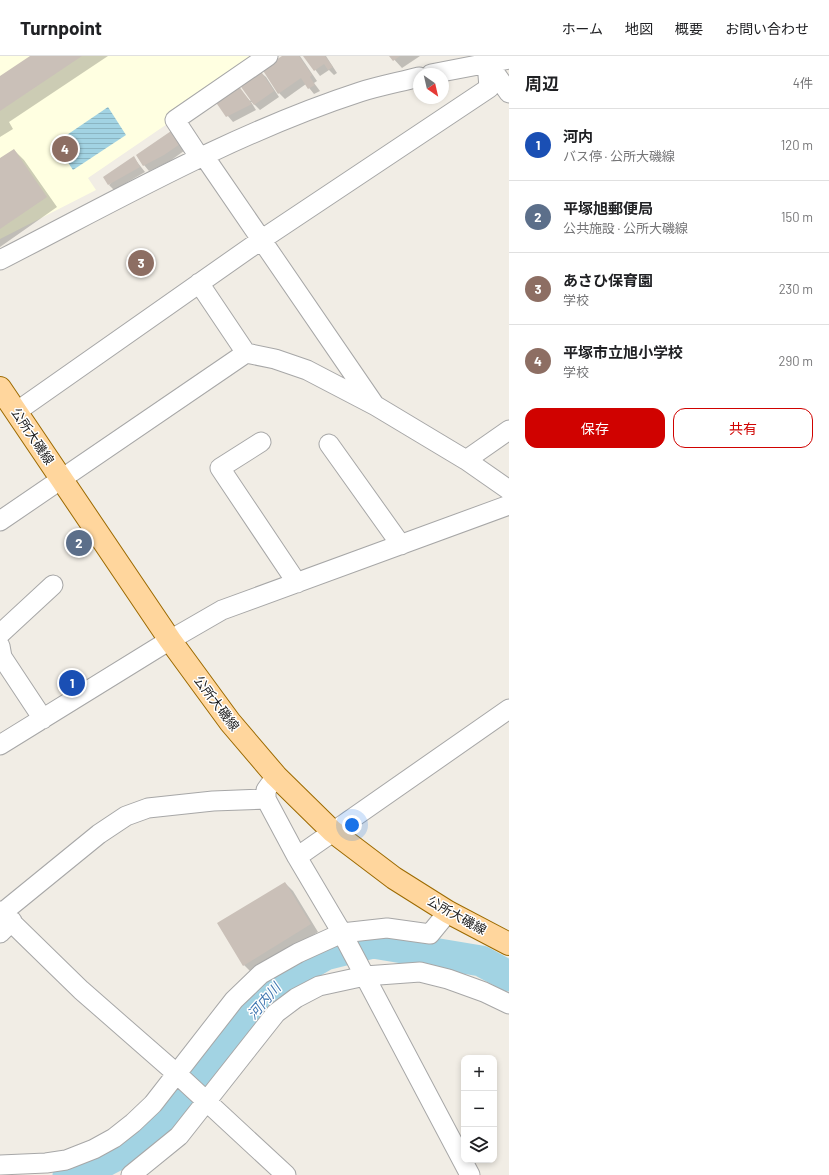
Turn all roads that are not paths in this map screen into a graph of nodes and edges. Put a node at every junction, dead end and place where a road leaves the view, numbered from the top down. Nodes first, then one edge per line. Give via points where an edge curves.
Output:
1 (268, 56) edge
2 (509, 59) edge
3 (487, 62) junction
4 (449, 70) edge
5 (413, 79) edge
6 (509, 93) edge
7 (202, 157) junction
8 (261, 240) junction
9 (0, 260) edge
10 (198, 283) junction
11 (246, 353) junction
12 (0, 388) edge
13 (376, 406) junction
14 (16, 412) junction
15 (509, 430) edge
16 (261, 442) dead end
17 (329, 444) dead end
18 (466, 460) junction
19 (62, 480) junction
20 (509, 490) edge
21 (509, 506) edge
22 (0, 521) edge
23 (401, 545) junction
24 (297, 583) junction
25 (53, 585) dead end
26 (0, 634) edge
27 (170, 640) junction
28 (0, 646) edge
29 (509, 709) edge
30 (43, 718) junction
31 (0, 745) edge
32 (276, 776) junction
33 (266, 799) junction
34 (332, 831) junction
35 (297, 856) junction
36 (448, 912) junction
37 (3, 919) edge
38 (342, 933) junction
39 (509, 944) edge
40 (365, 976) junction
41 (509, 1004) edge
42 (177, 1074) junction
43 (207, 1101) junction
44 (0, 1165) edge
45 (131, 1175) edge
46 (286, 1175) edge
47 (470, 1175) edge

1 - 7 street via 175,120
2 - 3 street
3 - 4 street
3 - 6 street
3 - 8 street via 489,88
5 - 7 street via 360,92 282,121
7 - 8 street
7 - 9 street
8 - 10 street
8 - 13 street
10 - 11 street
10 - 14 street
11 - 13 street via 275,359 307,370
11 - 19 street
12 - 14 main road, 公所大磯線
13 - 18 street
14 - 19 main road, 公所大磯線
15 - 18 street
16 - 24 street via 220,468
17 - 23 street
18 - 20 street
19 - 22 street
19 - 27 main road, 公所大磯線
21 - 23 street
23 - 24 street
24 - 27 street via 222,610
25 - 26 street
27 - 30 street
27 - 32 main road, 公所大磯線 via 230,722
28 - 30 street via 2,657
29 - 34 street
30 - 31 street
32 - 33 street via 266,790
32 - 34 main road, 公所大磯線
33 - 35 street
33 - 37 street via 213,801 148,808 126,816 99,834
34 - 35 street
34 - 36 main road, 公所大磯線 via 394,878
35 - 38 street
36 - 38 street via 430,934 387,928
36 - 39 main road, 公所大磯線
37 - 42 street
38 - 40 street
38 - 42 street via 298,953 261,974 234,1000
40 - 41 street via 420,972 448,979
40 - 43 street via 318,986 276,1013
40 - 47 street
42 - 43 street
42 - 44 street via 134,1123 94,1149 66,1160
43 - 45 street via 179,1136
43 - 46 street

